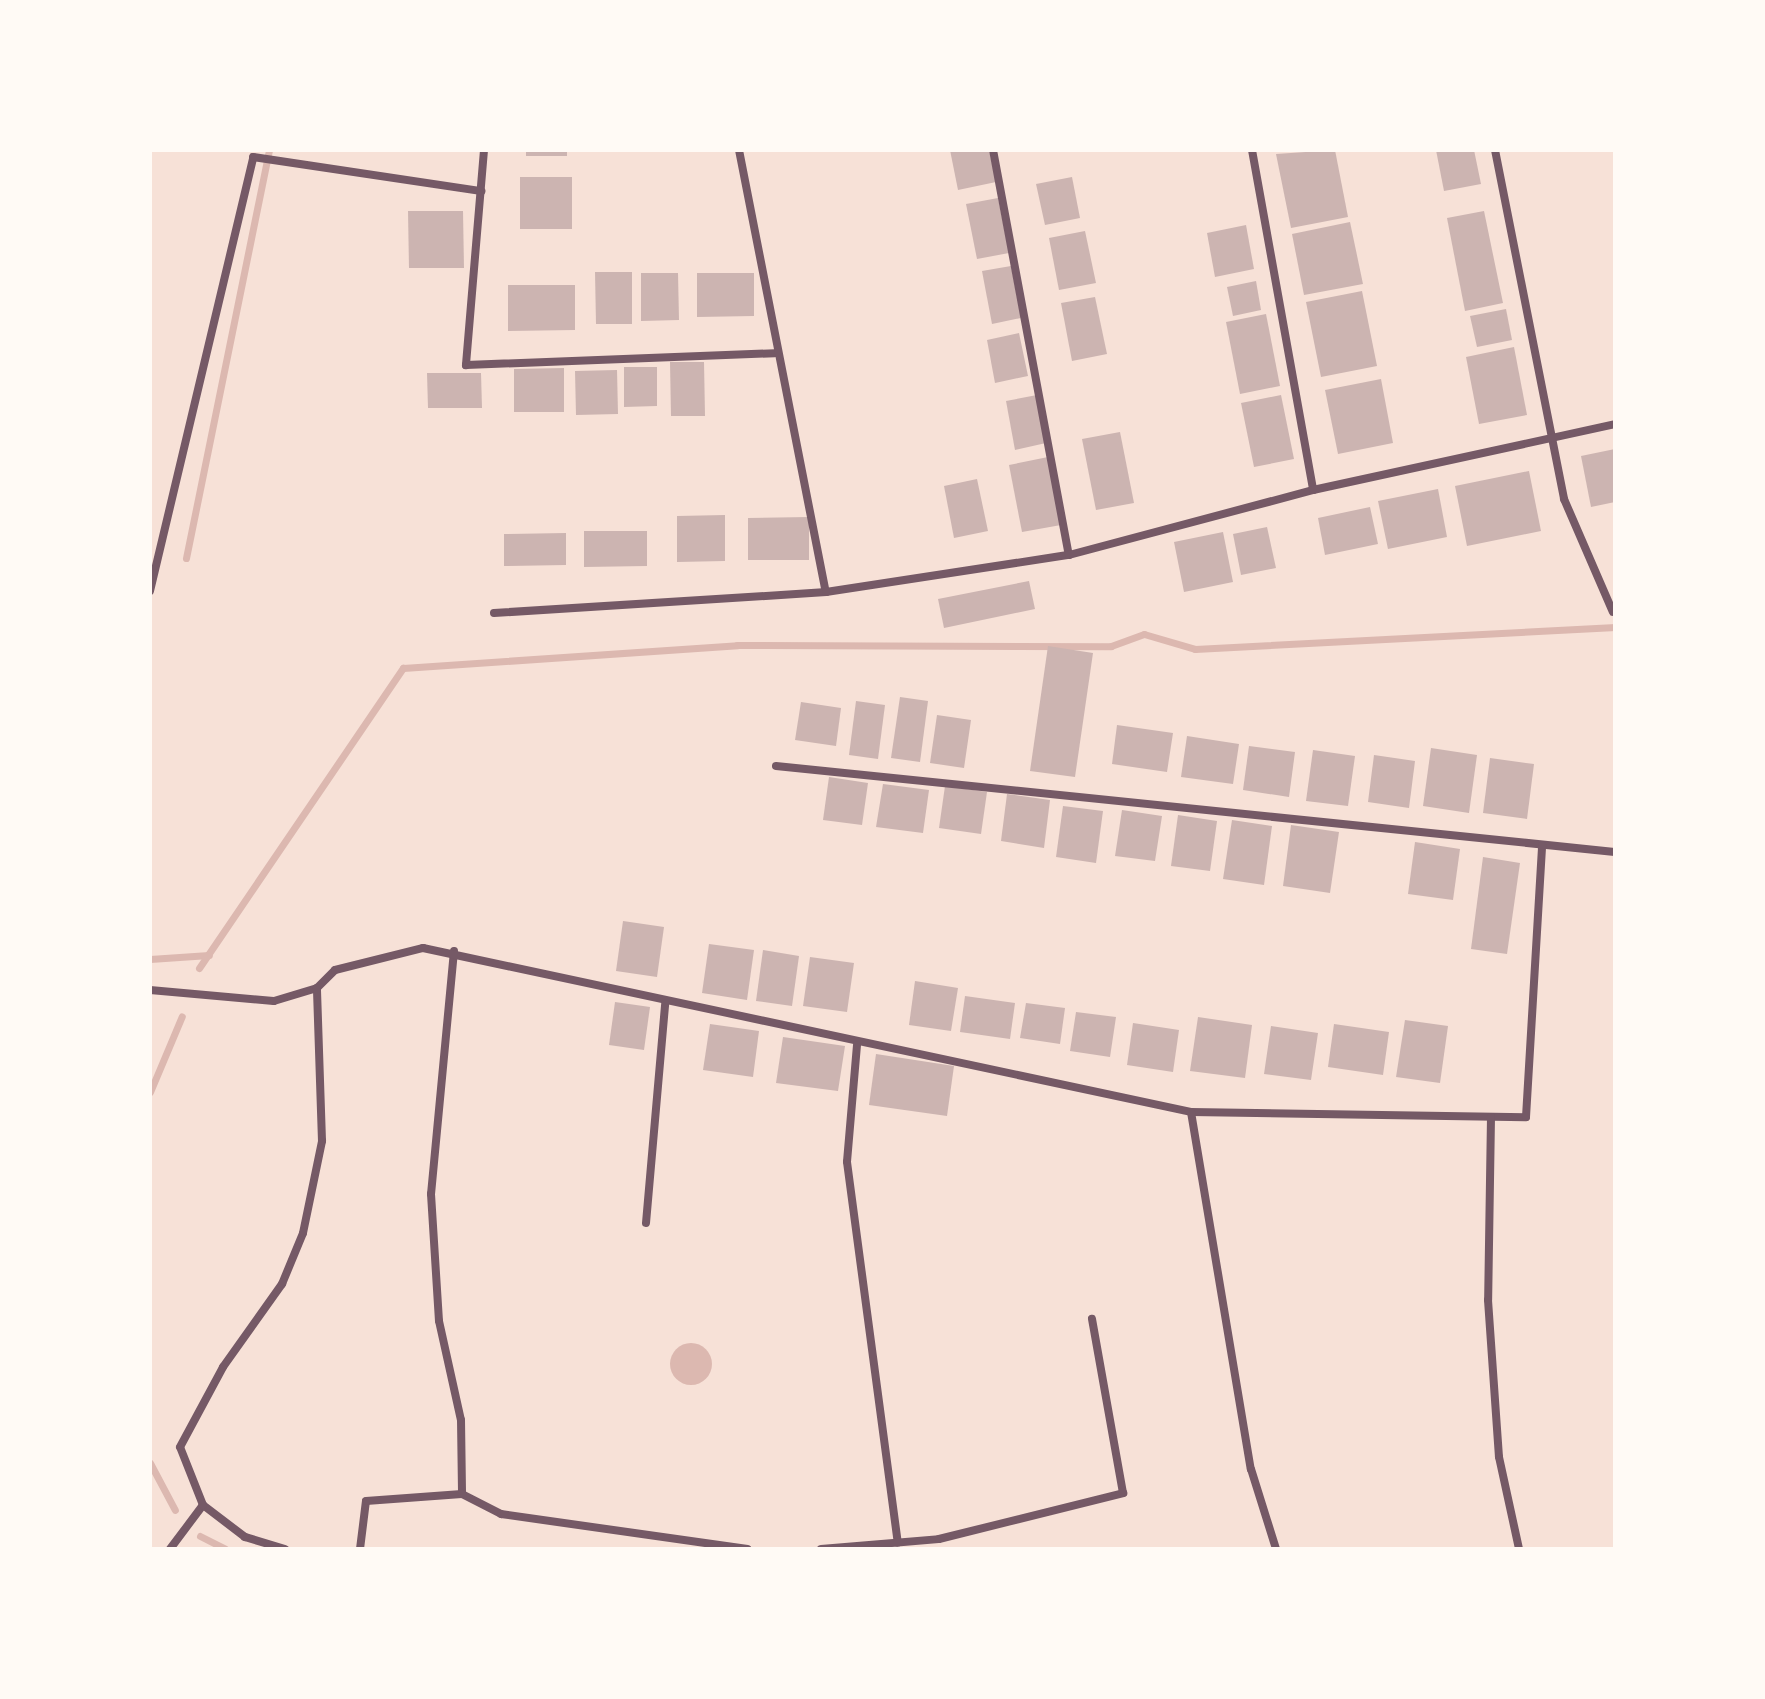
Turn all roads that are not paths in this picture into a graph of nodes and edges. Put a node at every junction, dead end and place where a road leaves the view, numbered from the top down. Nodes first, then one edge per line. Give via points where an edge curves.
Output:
1 (484, 150) edge
2 (739, 150) edge
3 (993, 150) edge
4 (1252, 150) edge
5 (1495, 150) edge
6 (481, 191) junction
7 (775, 353) junction
8 (1615, 424) edge
9 (1552, 439) junction
10 (1313, 490) junction
11 (1069, 555) junction
12 (150, 591) edge
13 (826, 592) junction
14 (1613, 612) dead end
15 (494, 613) dead end
16 (776, 766) dead end
17 (1542, 845) junction
18 (1615, 852) edge
19 (454, 951) junction
20 (317, 988) junction
21 (150, 990) edge
22 (665, 1004) junction
23 (857, 1045) junction
24 (1191, 1112) junction
25 (1491, 1117) junction
26 (646, 1223) dead end
27 (1092, 1319) dead end
28 (462, 1494) junction
29 (203, 1505) junction
30 (898, 1543) junction
31 (170, 1549) edge
32 (285, 1549) edge
33 (360, 1549) edge
34 (748, 1549) edge
35 (821, 1549) edge
36 (1276, 1549) edge
37 (1519, 1549) edge

1 - 6 street
2 - 7 street
3 - 11 street
4 - 10 street
5 - 9 street
6 - 7 street via 466,365
6 - 12 street via 253,157
7 - 13 street
8 - 9 street
9 - 10 street
9 - 14 street via 1564,499
10 - 11 street
11 - 13 street
13 - 15 street
16 - 17 street
17 - 18 street
17 - 25 street via 1526,1117
19 - 20 street via 423,948 335,970
19 - 22 street
19 - 28 street via 431,1194 439,1321 461,1420
20 - 21 street via 274,1001
20 - 29 street via 322,1141 306,1217 282,1284 223,1367 180,1447
22 - 23 street
22 - 26 street
23 - 24 street
23 - 30 street via 847,1162
24 - 25 street
24 - 36 street via 1251,1469
25 - 37 street via 1488,1300 1499,1457
27 - 30 street via 1123,1493 939,1539
28 - 33 street via 366,1501
28 - 34 street via 501,1514
29 - 31 street
29 - 32 street via 245,1537
30 - 35 street

